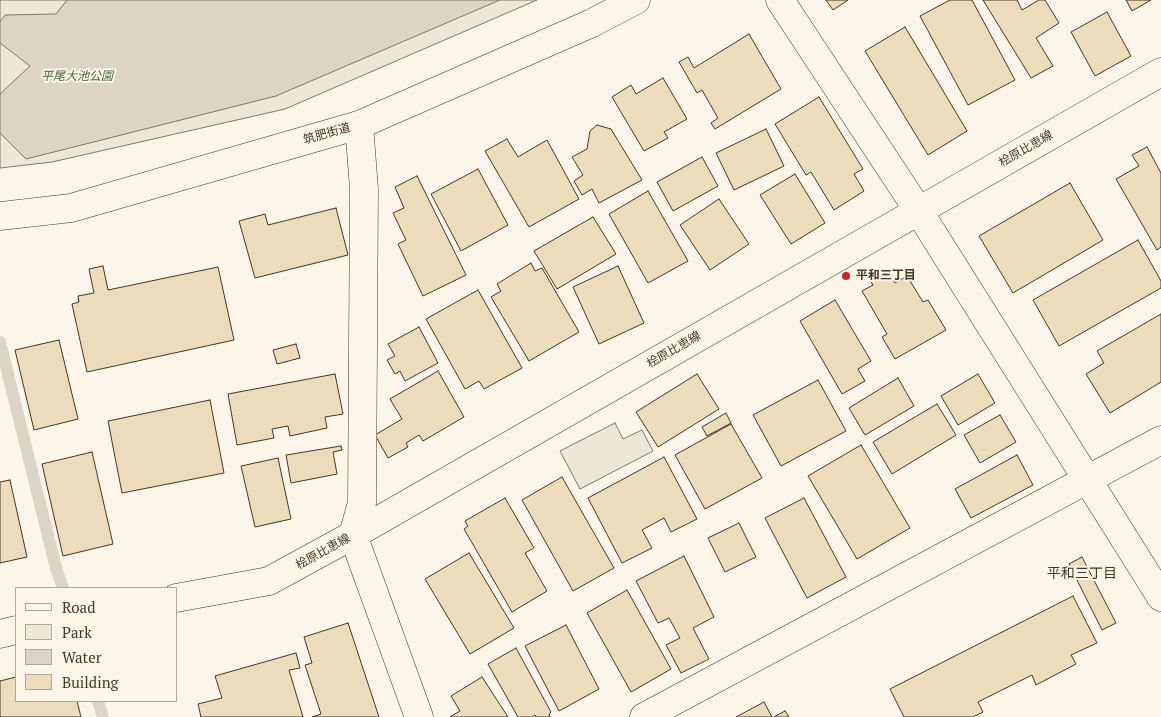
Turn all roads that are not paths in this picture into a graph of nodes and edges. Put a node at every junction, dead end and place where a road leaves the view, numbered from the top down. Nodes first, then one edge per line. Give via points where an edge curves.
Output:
1 (636, 0) edge
2 (780, 0) edge
3 (1161, 72) edge
4 (359, 125) junction
5 (918, 210) junction
6 (0, 216) edge
7 (1161, 440) edge
8 (1087, 478) junction
9 (353, 535) junction
10 (1161, 597) edge
11 (178, 598) edge
12 (15, 630) edge
13 (0, 634) edge
14 (419, 717) edge
15 (644, 717) edge

1 - 4 street, 筑肥街道 via 592,23
2 - 5 street
3 - 5 street, 桧原比恵線
4 - 6 street, 筑肥街道 via 71,208
4 - 9 street, 筑肥街道 via 364,189 362,503
5 - 8 street
5 - 9 street, 桧原比恵線
7 - 8 street
8 - 10 street
8 - 15 street
9 - 11 street, 桧原比恵線 via 269,581
9 - 14 street
12 - 13 street

